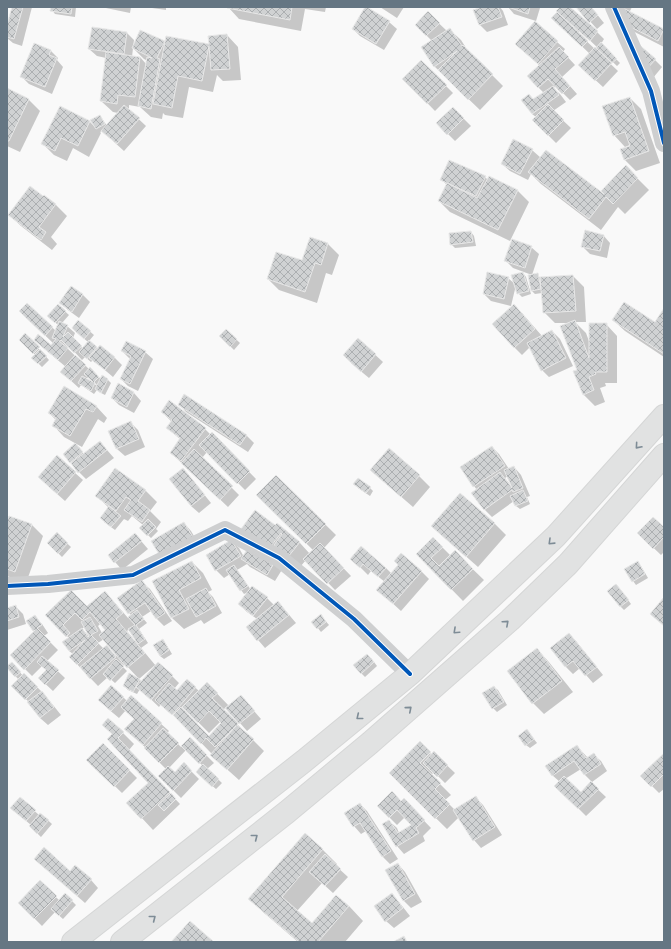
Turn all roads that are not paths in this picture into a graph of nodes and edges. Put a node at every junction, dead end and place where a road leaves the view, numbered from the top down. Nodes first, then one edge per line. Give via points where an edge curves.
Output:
1 (614, 7) edge
2 (664, 143) edge
3 (664, 416) edge
4 (664, 456) edge
5 (7, 586) edge
6 (410, 674) junction
7 (73, 942) edge
8 (122, 942) edge

1 - 2 street via 651,91
3 -> 6 highway via 556,536
8 -> 4 highway via 287,812 510,620 568,564
5 - 6 street via 133,575 225,530 279,558 354,619
6 -> 7 highway

